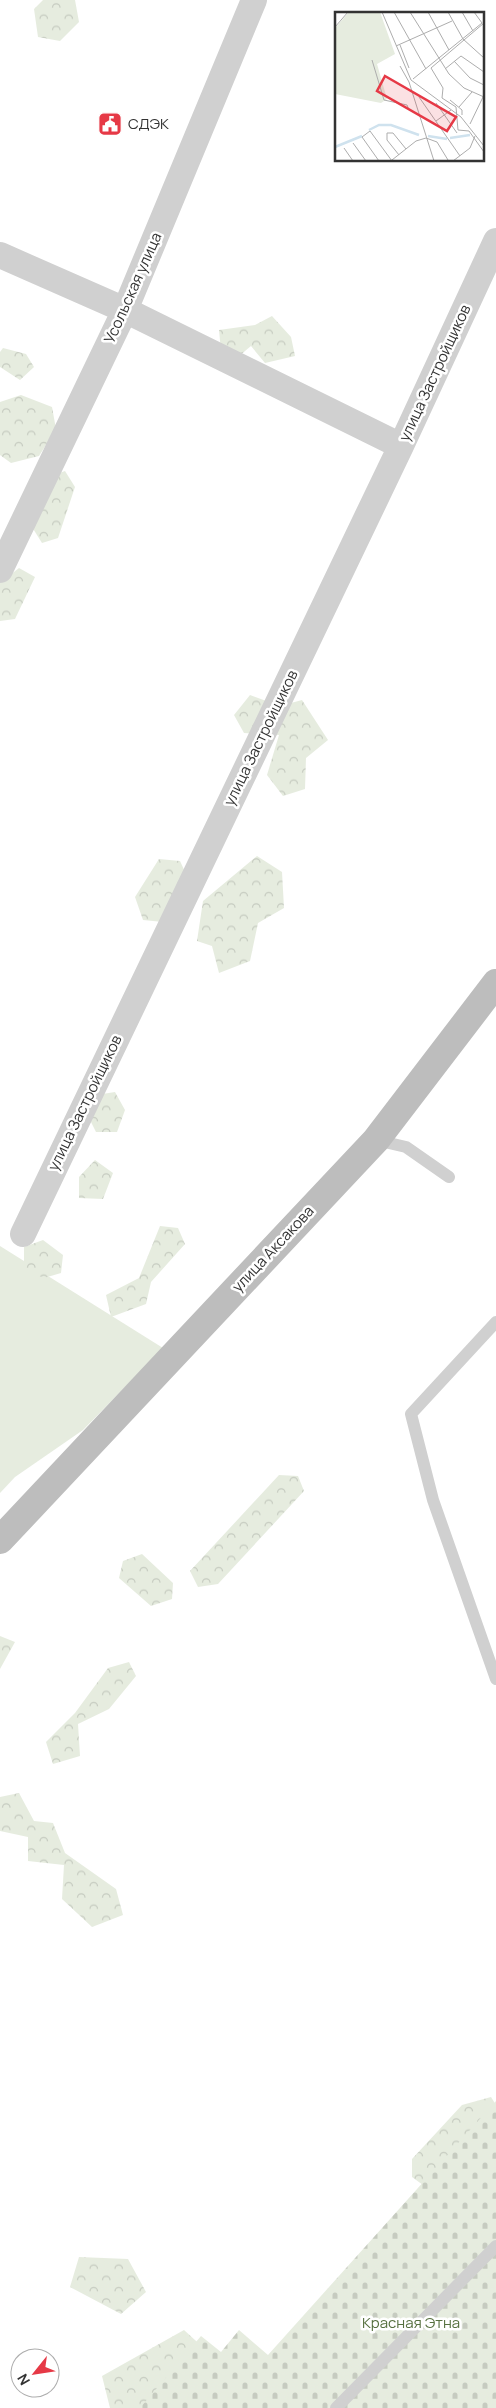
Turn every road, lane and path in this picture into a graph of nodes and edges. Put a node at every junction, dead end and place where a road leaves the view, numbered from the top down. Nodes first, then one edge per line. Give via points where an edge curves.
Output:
1 (254, 0) edge
2 (496, 241) edge
3 (0, 255) edge
4 (125, 310) junction
5 (401, 446) junction
6 (0, 570) edge
7 (496, 983) edge
8 (376, 1140) junction
9 (449, 1177) dead end
10 (23, 1234) dead end
11 (496, 1322) edge
12 (0, 1540) edge
13 (496, 1679) edge
14 (496, 2246) edge
15 (336, 2408) edge

1 - 4 street, Усольская улица
2 - 5 street, улица Застройщиков
3 - 4 street
4 - 5 street
4 - 6 street, Усольская улица
5 - 10 street, улица Застройщиков
7 - 8 street, улица Аксакова
8 - 9 lane via 406,1147
8 - 12 street, улица Аксакова
11 - 13 lane via 411,1414 433,1500
14 - 15 lane

